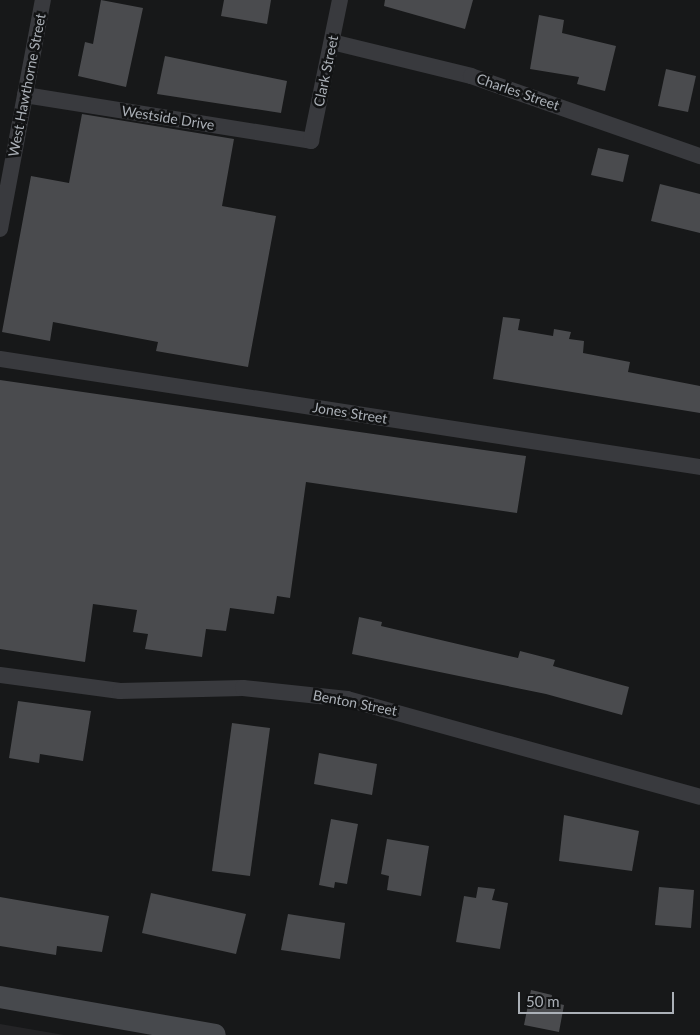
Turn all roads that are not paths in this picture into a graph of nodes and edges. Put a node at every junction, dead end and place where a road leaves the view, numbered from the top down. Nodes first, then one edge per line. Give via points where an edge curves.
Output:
1 (43, 0) edge
2 (340, 0) edge
3 (332, 42) junction
4 (25, 95) junction
5 (311, 141) joint
6 (700, 156) edge
7 (0, 229) edge
8 (0, 359) edge
9 (700, 467) edge
10 (0, 675) edge
11 (700, 797) edge
12 (0, 997) edge
13 (215, 1035) edge

1 - 4 street, West Hawthorne Street
2 - 3 street, Clark Street
3 - 5 street, Clark Street
3 - 6 street, Charles Street via 471,76
4 - 5 street, Westside Drive
4 - 7 street, West Hawthorne Street
8 - 9 street, Jones Street
10 - 11 street, Benton Street via 120,691 243,688 347,699
12 - 13 main road

